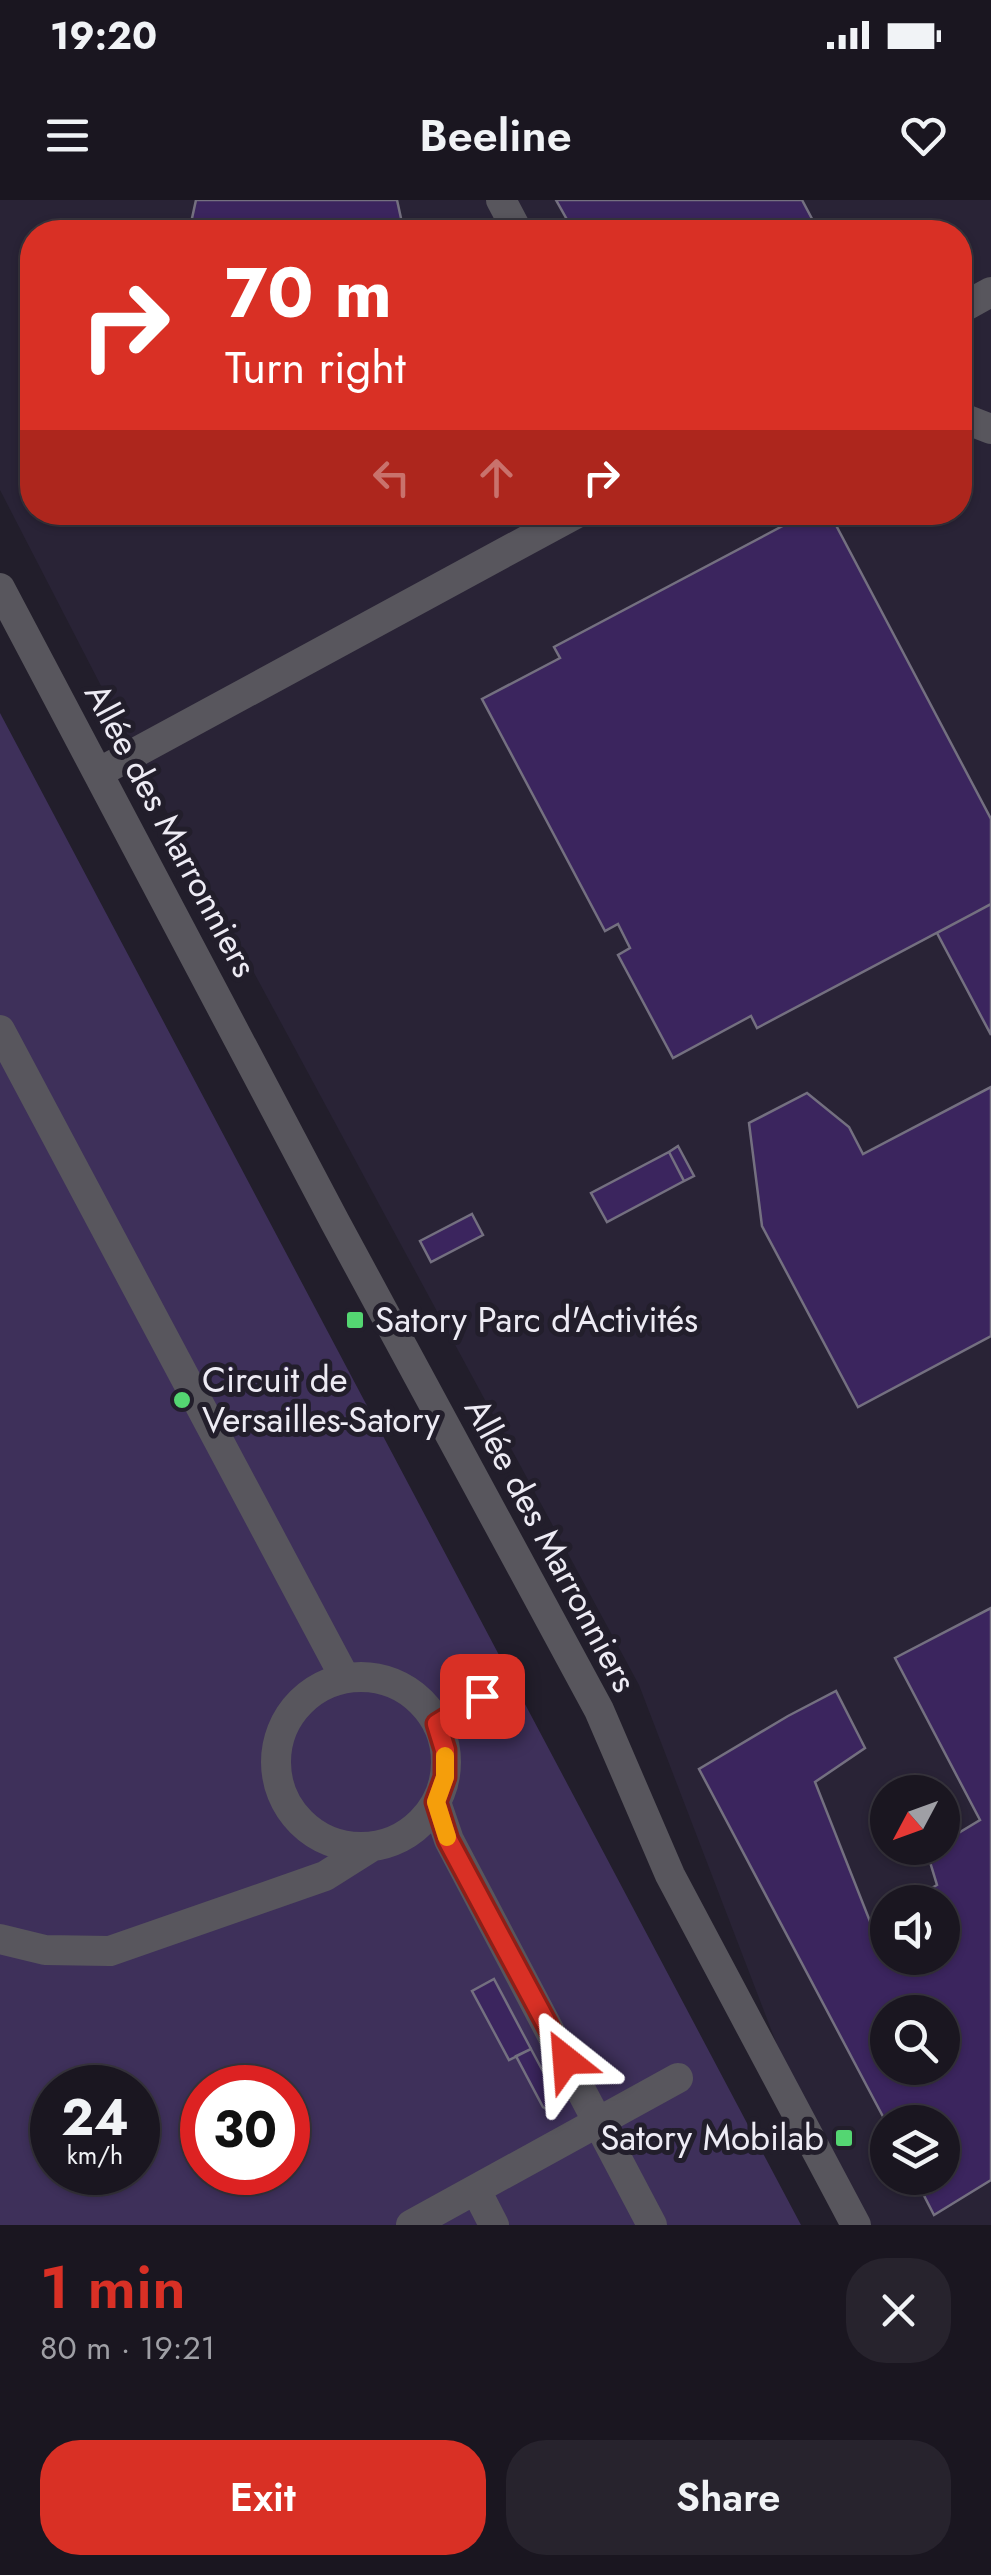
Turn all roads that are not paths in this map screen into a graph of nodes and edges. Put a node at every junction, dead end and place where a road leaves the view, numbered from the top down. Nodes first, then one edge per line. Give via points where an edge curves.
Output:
1 (555, 525) edge
2 (0, 588) edge
3 (98, 773) junction
4 (0, 1030) edge
5 (346, 1678) junction
6 (482, 1696) dead end
7 (437, 1724) junction
8 (436, 1802) junction
9 (371, 1847) junction
10 (0, 1939) edge
11 (678, 2078) dead end
12 (599, 2124) junction
13 (476, 2190) junction
14 (411, 2225) edge
15 (494, 2225) edge
16 (652, 2225) edge
17 (856, 2225) edge

1 - 3 street
2 - 3 street, Allée des Marronniers
3 - 17 street, Allée des Marronniers via 599,1710 670,1875
4 - 5 street
5 - 7 street via 399,1686
5 - 9 street via 318,1688 296,1707 275,1760 294,1815 342,1846
6 - 7 street
7 - 8 street via 445,1777
8 - 9 street via 409,1832
8 - 12 street via 448,1840
9 - 10 street via 325,1876 110,1951 46,1950
11 - 12 street
12 - 13 street
12 - 16 street
13 - 14 street
13 - 15 street

